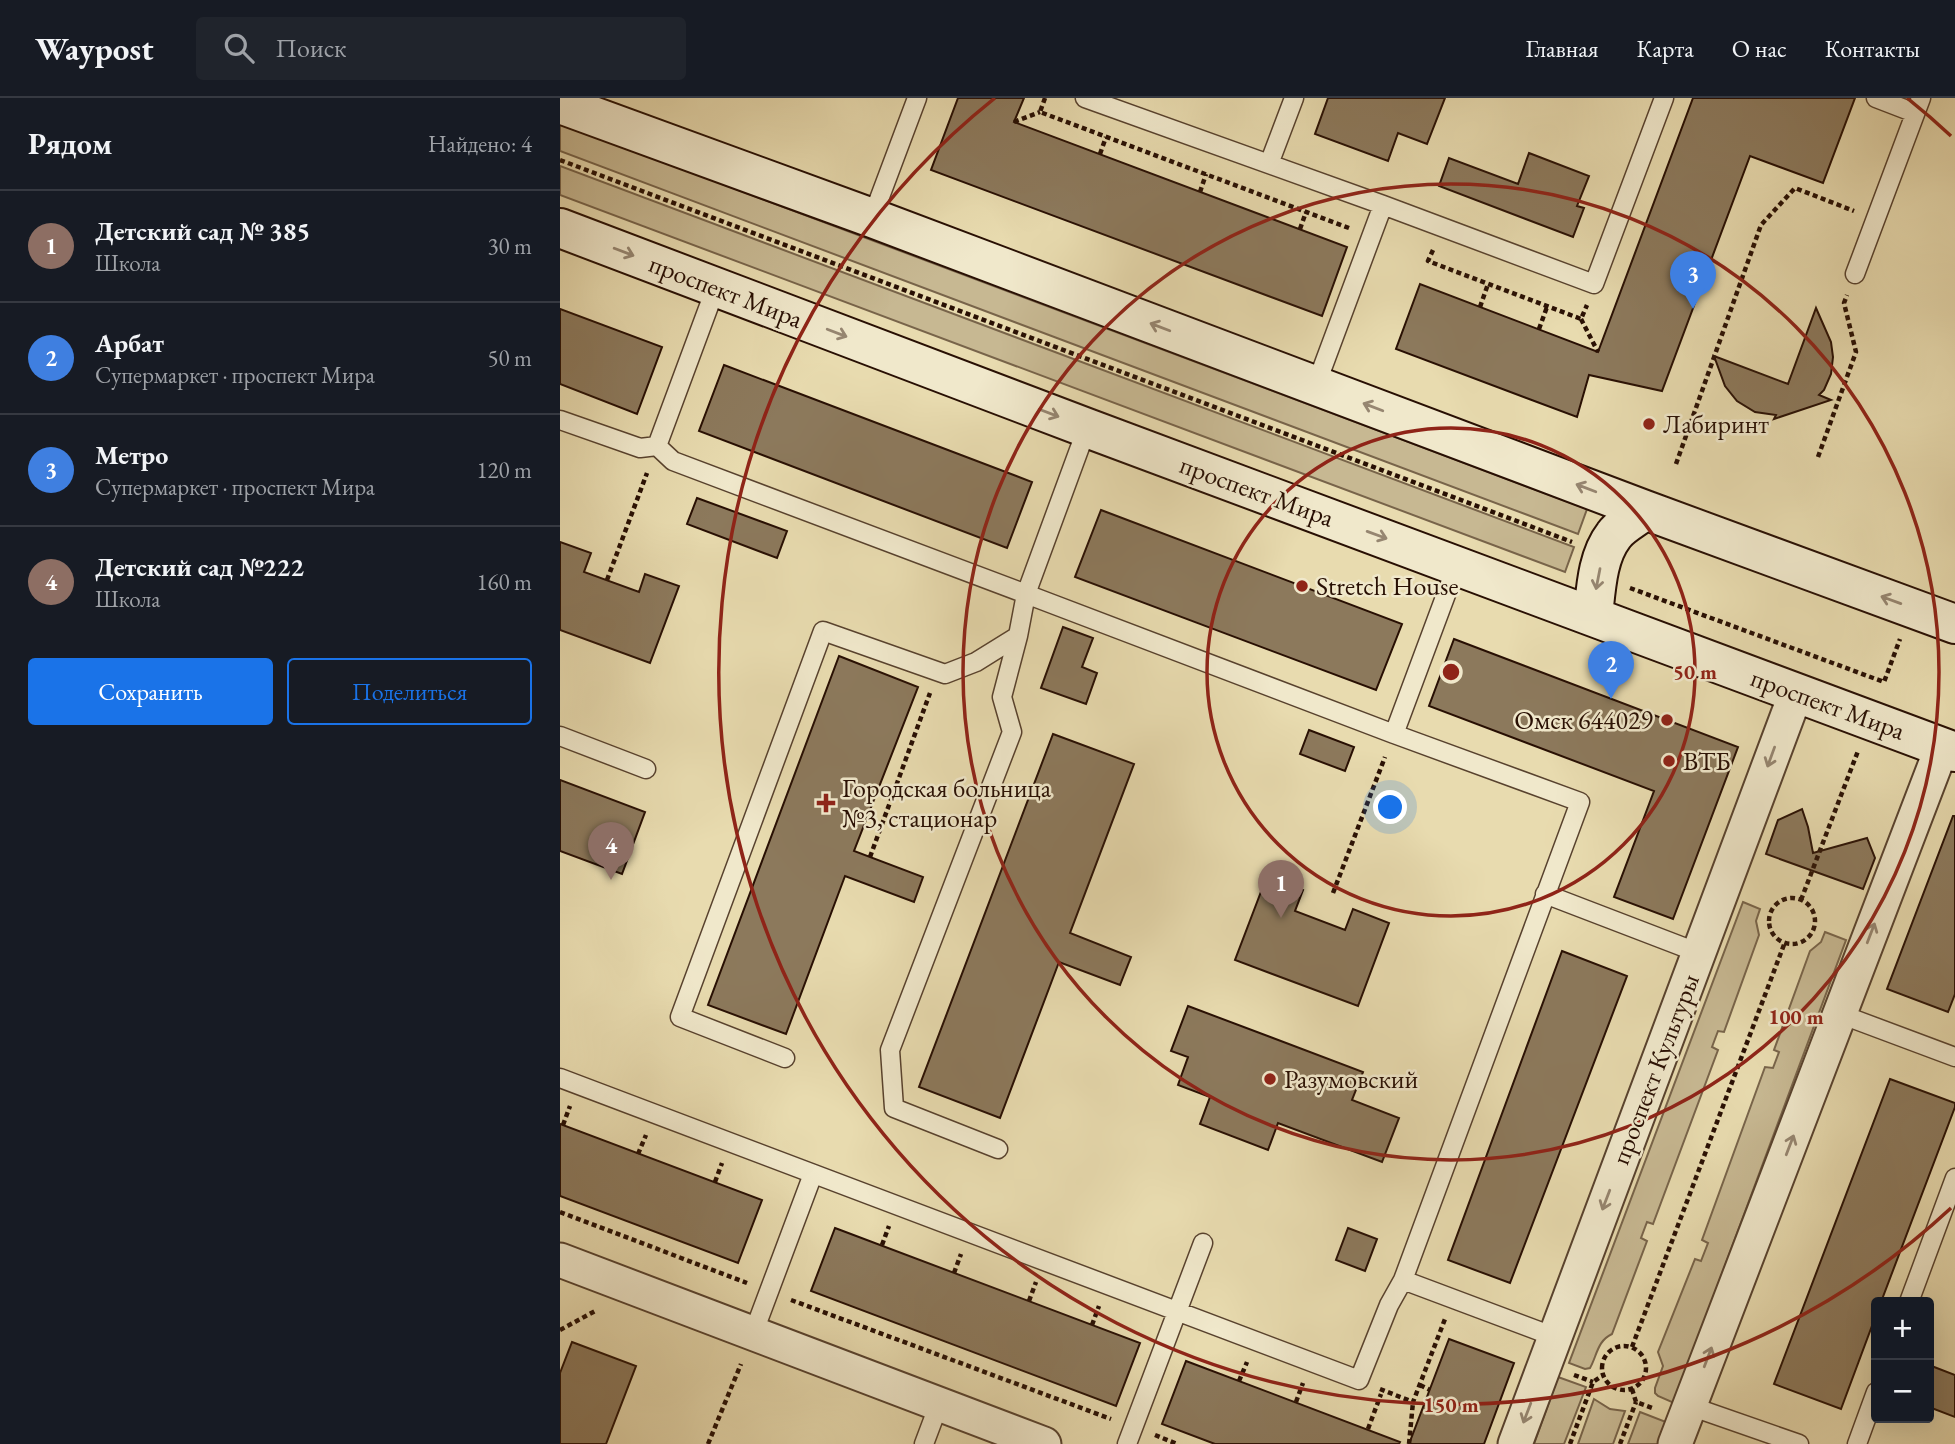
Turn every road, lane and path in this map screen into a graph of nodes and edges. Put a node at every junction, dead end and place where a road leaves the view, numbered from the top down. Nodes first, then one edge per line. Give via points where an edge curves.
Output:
1 (917, 98) edge
2 (1045, 98) edge
3 (1085, 98) edge
4 (1294, 98) edge
5 (1664, 98) edge
6 (1876, 98) edge
7 (560, 104) edge
8 (1918, 105) edge
9 (1040, 112) junction
10 (1014, 122) dead end
11 (1107, 137) junction
12 (1100, 154) dead end
13 (560, 160) edge
14 (1269, 164) junction
15 (1206, 174) junction
16 (1200, 192) dead end
17 (1383, 205) junction
18 (1306, 212) junction
19 (872, 218) junction
20 (1875, 219) junction
21 (1441, 227) junction
22 (560, 228) edge
23 (1300, 229) dead end
24 (1371, 237) junction
25 (1855, 274) joint
26 (1488, 284) junction
27 (1594, 284) junction
28 (716, 287) junction
29 (1547, 306) junction
30 (1480, 307) dead end
31 (1581, 319) junction
32 (1539, 329) dead end
33 (1598, 352) dead end
34 (1316, 385) junction
35 (560, 420) edge
36 (1087, 428) junction
37 (657, 446) junction
38 (1818, 457) dead end
39 (1676, 464) dead end
40 (1645, 510) junction
41 (1604, 554) junction
42 (1457, 565) junction
43 (607, 580) dead end
44 (1026, 594) junction
45 (1593, 616) junction
46 (1955, 624) edge
47 (1018, 636) junction
48 (1902, 636) dead end
49 (937, 672) junction
50 (1796, 693) junction
51 (1394, 734) junction
52 (560, 736) edge
53 (1861, 743) dead end
54 (1948, 749) edge
55 (646, 769) dead end
56 (870, 857) dead end
57 (1333, 893) dead end
58 (1545, 894) junction
59 (1801, 900) junction
60 (1784, 942) junction
61 (1699, 953) junction
62 (1840, 1014) junction
63 (1955, 1057) edge
64 (785, 1058) dead end
65 (560, 1078) edge
66 (998, 1149) dead end
67 (813, 1174) junction
68 (1955, 1178) edge
69 (560, 1212) edge
70 (889, 1226) dead end
71 (1203, 1243) dead end
72 (882, 1245) dead end
73 (961, 1253) dead end
74 (562, 1268) edge
75 (954, 1273) dead end
76 (1403, 1280) junction
77 (1036, 1281) dead end
78 (769, 1291) junction
79 (1911, 1297) edge
80 (1453, 1298) junction
81 (1028, 1301) dead end
82 (1177, 1311) junction
83 (753, 1334) junction
84 (1555, 1337) junction
85 (1632, 1347) junction
86 (1244, 1369) dead end
87 (1569, 1373) dead end
88 (1602, 1376) junction
89 (1359, 1380) junction
90 (1239, 1381) dead end
91 (1593, 1382) junction
92 (1420, 1385) junction
93 (1632, 1389) junction
94 (1383, 1390) junction
95 (1430, 1390) dead end
96 (1413, 1402) junction
97 (1636, 1402) junction
98 (939, 1404) junction
99 (1871, 1406) edge
100 (1675, 1408) junction
101 (1368, 1430) dead end
102 (1130, 1435) edge
103 (708, 1444) edge
104 (924, 1444) edge
105 (1044, 1444) edge
106 (1177, 1444) edge
107 (1409, 1444) edge
108 (1515, 1444) edge
109 (1570, 1444) edge
110 (1620, 1444) edge
111 (1675, 1444) edge
112 (1799, 1444) edge
113 (1857, 1444) edge

1 - 19 lane
2 - 9 path
3 - 14 lane
4 - 14 lane
5 - 27 lane
6 - 8 lane
7 - 19 main road
8 - 20 lane
9 - 10 path
9 - 11 path
11 - 12 path
11 - 15 path
13 - 41 path
14 - 17 lane
15 - 16 path
15 - 18 path
17 - 21 lane
17 - 24 lane
18 - 23 path
18 - 24 path
34 -> 19 main road
20 - 25 lane
20 - 39 path via 1795,188 1761,225
21 - 26 path via 1429,261
21 - 27 lane
22 -> 28 main road, проспект Мира
24 - 34 lane
25 - 38 path via 1844,303 1856,352
26 - 29 path
26 - 30 path
27 - 31 path
28 -> 36 main road, проспект Мира
28 - 37 lane
29 - 31 path
29 - 32 path
31 - 33 path
40 -> 34 main road
35 - 37 lane via 640,448
36 -> 42 main road, проспект Мира
36 - 44 lane
37 - 43 path
37 - 44 lane via 673,461
40 - 41 main road via 1615,534
46 -> 40 main road
41 -> 45 main road
41 - 48 path via 1618,560 1624,586 1884,682
42 - 45 main road, проспект Мира
42 - 51 lane
44 - 47 lane
44 - 51 lane
45 - 50 main road, проспект Мира
47 - 49 lane via 976,662 945,674
47 - 66 lane via 1002,696 1012,732 890,1050 894,1108
49 - 56 path
49 - 64 lane via 823,631 680,1017
50 - 54 main road, проспект Мира
50 -> 61 street, проспект Культуры
51 - 57 path
51 - 58 lane via 1580,802
52 - 55 lane
53 - 59 path
62 -> 54 street
58 - 61 lane
58 - 76 lane
59 - 60 path via 1813,912 1814,927 1804,940
59 - 60 path via 1784,900 1772,912 1771,929
60 - 85 path
61 -> 84 street, проспект Культуры
62 - 63 lane
100 -> 62 street
65 - 67 lane
67 - 78 lane
67 - 82 lane
68 - 79 lane
69 - 78 path
70 - 72 path
71 - 82 lane
73 - 75 path
74 - 83 street
76 - 80 lane
76 - 89 lane
77 - 81 path
78 - 83 lane
78 - 102 path
80 - 84 lane
80 - 92 path
82 - 89 lane
82 - 102 lane
83 - 98 street
83 - 103 path
84 -> 108 street, проспект Культуры
85 - 88 path via 1610,1349 1603,1359
85 - 93 path via 1642,1356 1646,1369
86 - 90 path
87 - 91 path
88 - 91 path
88 - 93 path via 1614,1388
89 - 94 path
91 - 109 path
92 - 95 path
92 - 96 path
93 - 97 path
94 - 96 path
94 - 101 path
96 - 107 path
97 - 100 path
97 - 110 path
98 - 104 lane
98 - 105 street
99 - 113 lane
100 - 111 street
100 - 112 lane
102 - 106 path

